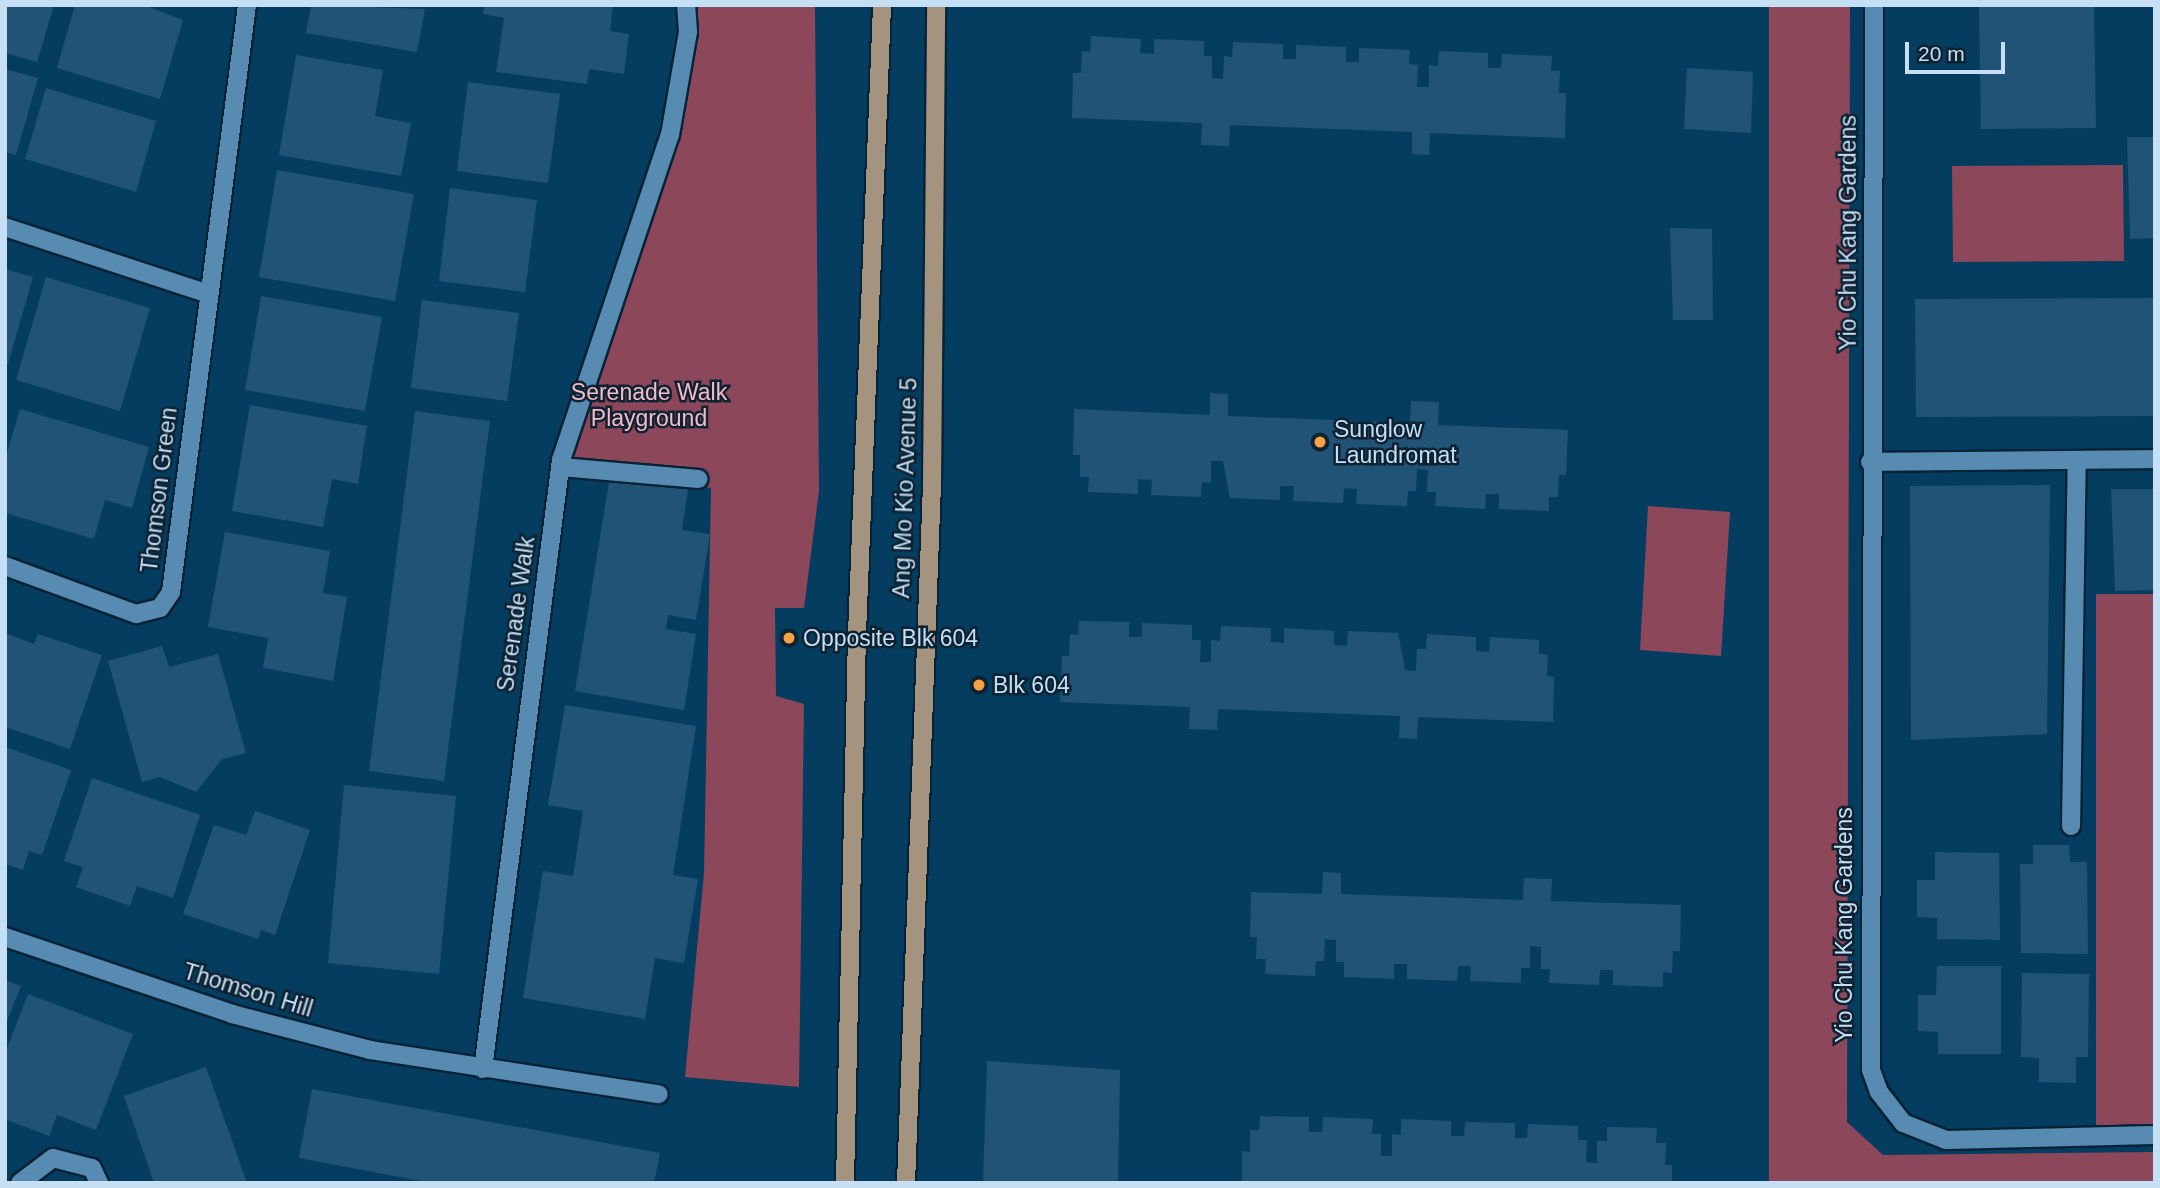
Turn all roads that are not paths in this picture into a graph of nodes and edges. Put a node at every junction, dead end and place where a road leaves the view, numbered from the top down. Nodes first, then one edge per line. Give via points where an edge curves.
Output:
1 (247, 5) edge
2 (686, 5) edge
3 (882, 5) edge
4 (936, 5) edge
5 (1874, 5) edge
6 (5, 228) edge
7 (206, 293) junction
8 (2155, 459) edge
9 (1870, 462) junction
10 (2077, 462) junction
11 (561, 467) junction
12 (698, 479) dead end
13 (5, 566) edge
14 (2071, 827) dead end
15 (5, 937) edge
16 (483, 1069) junction
17 (659, 1094) dead end
18 (2155, 1135) edge
19 (5, 1175) edge
20 (20, 1183) edge
21 (99, 1183) edge
22 (845, 1183) edge
23 (906, 1183) edge

1 - 7 street, Thomson Green
2 - 11 street, Serenade Walk via 688,32 670,135
3 - 22 main road, Ang Mo Kio Avenue 5 via 857,634
4 - 23 main road, Ang Mo Kio Avenue 5 via 932,484
5 - 9 street, Yio Chu Kang Gardens
6 - 7 street
7 - 13 street, Thomson Green via 167,600 150,614 136,614
8 - 10 street
9 - 10 street
9 - 18 street, Yio Chu Kang Gardens via 1868,1055 1878,1093 1903,1123 1946,1140
10 - 14 street
11 - 12 street
11 - 16 street, Serenade Walk
15 - 16 street, Thomson Hill via 232,1014 370,1050
16 - 17 street
19 - 20 street
20 - 21 street via 53,1158 92,1168

